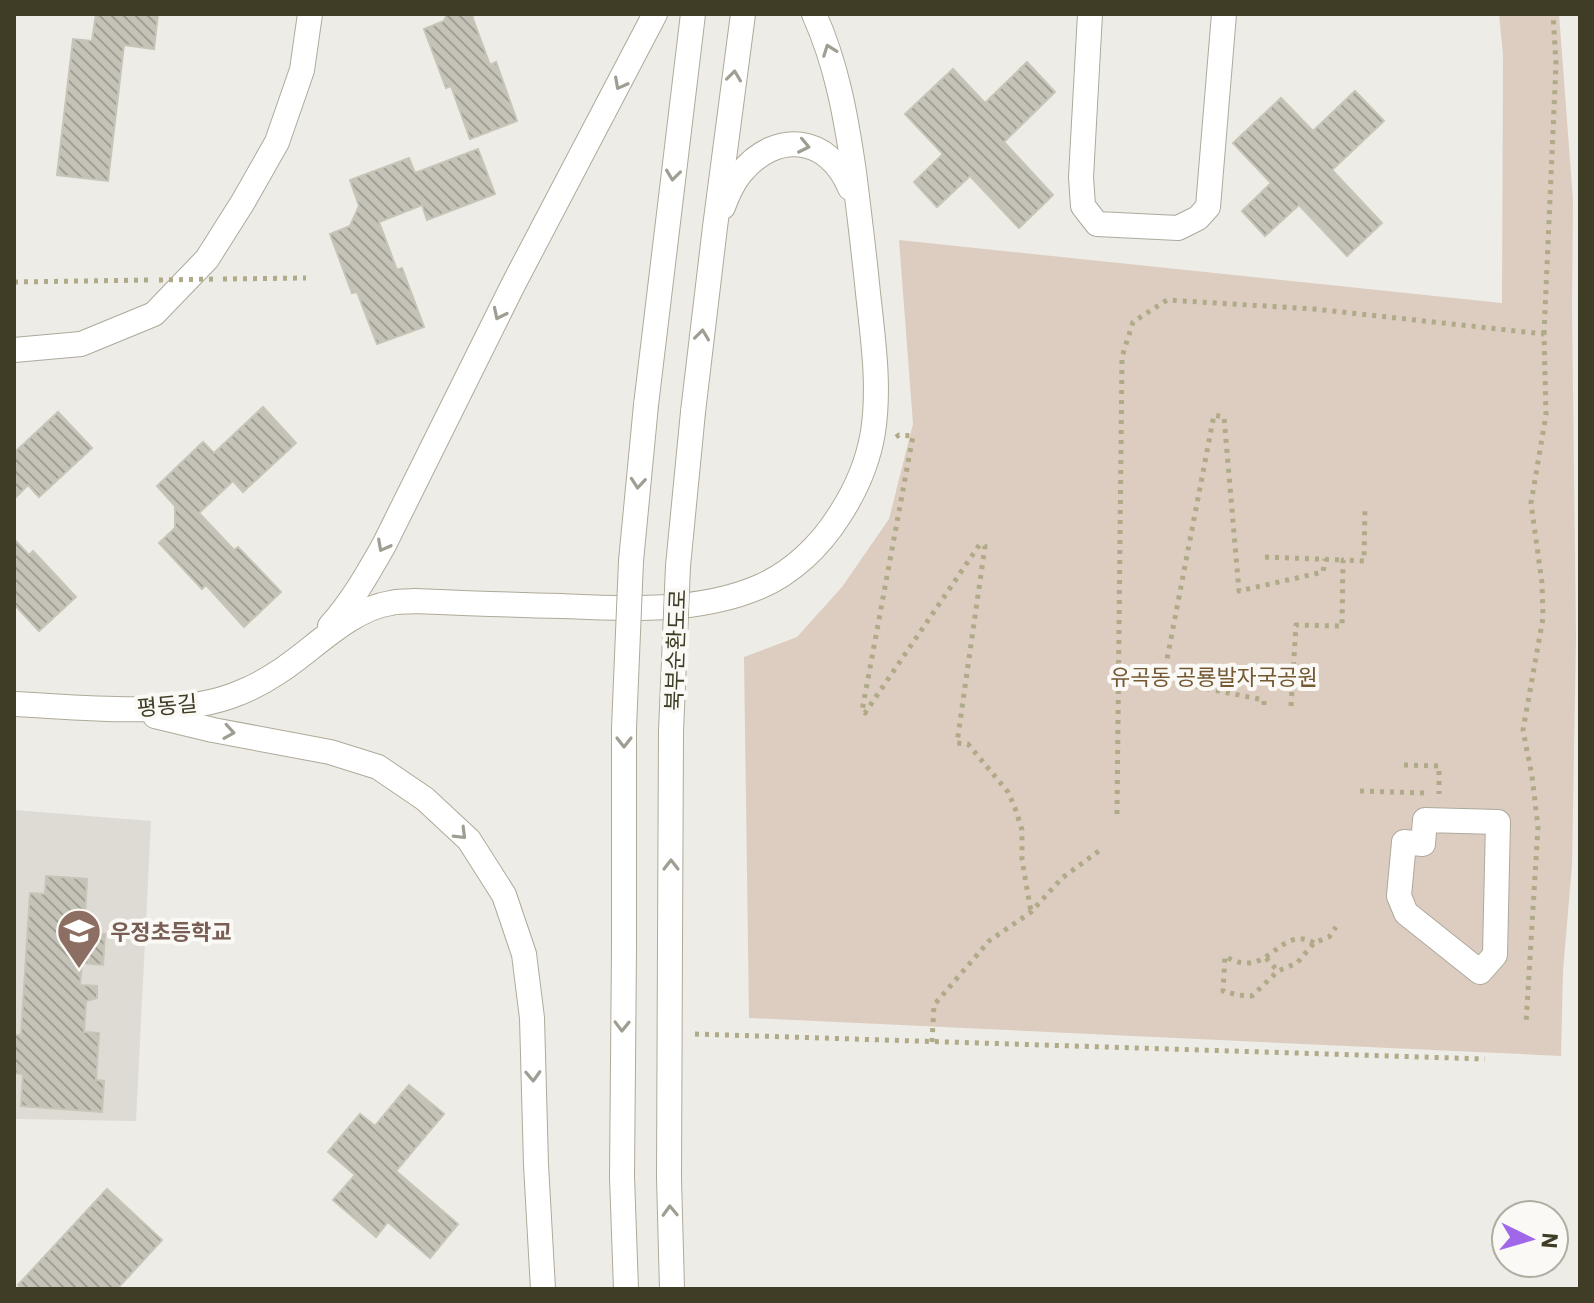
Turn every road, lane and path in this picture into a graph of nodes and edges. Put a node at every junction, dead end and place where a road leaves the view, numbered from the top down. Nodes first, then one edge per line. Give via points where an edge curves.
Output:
1 (310, 14) edge
2 (655, 14) edge
3 (693, 14) edge
4 (743, 14) edge
5 (814, 14) edge
6 (1090, 14) edge
7 (1224, 14) edge
8 (1553, 14) edge
9 (859, 209) junction
10 (715, 227) junction
11 (306, 278) dead end
12 (14, 282) edge
13 (1544, 334) junction
14 (14, 350) edge
15 (913, 436) dead end
16 (1365, 506) dead end
17 (1265, 557) dead end
18 (1325, 559) junction
19 (1343, 560) junction
20 (306, 651) junction
21 (14, 704) edge
22 (1264, 705) dead end
23 (1291, 706) dead end
24 (126, 709) junction
25 (1404, 765) dead end
26 (1439, 794) dead end
27 (1117, 814) dead end
28 (1103, 848) dead end
29 (1031, 912) junction
30 (1336, 927) dead end
31 (1314, 943) junction
32 (1495, 955) joint
33 (1266, 958) junction
34 (1278, 971) junction
35 (1526, 1023) dead end
36 (669, 1033) junction
37 (932, 1042) junction
38 (1485, 1059) dead end
39 (543, 1289) edge
40 (626, 1289) edge
41 (672, 1289) edge

1 - 14 main road via 302,70 277,142 207,259 154,314 81,344
2 -> 20 main road via 384,545 339,615
3 -> 40 main road, bridge via 631,561 624,728
10 -> 4 main road, 북부순환도로
9 -> 5 main road via 842,97
6 - 7 main road via 1083,206 1097,224 1178,228 1208,207
8 - 13 path via 1556,64
10 -> 9 main road via 740,174 757,157 788,143 821,150 837,163
9 - 20 main road via 875,366 873,432 852,497 830,530 786,572 727,597 644,609 389,603 338,626
36 -> 10 main road, 북부순환도로, bridge via 678,566
11 - 12 path, bridge
13 - 27 path via 1314,309 1167,300 1133,322 1122,357
13 - 35 path via 1546,415 1531,503 1543,618 1523,730 1538,827
15 - 29 path via 862,711 980,544 985,546 957,743 968,744 1008,792 1022,830
16 - 19 path via 1364,561
17 - 18 path
18 - 19 path
18 - 22 path via 1323,572 1239,591 1224,417 1214,415 1163,680 1264,700
19 - 23 path via 1342,626 1296,625
20 - 24 main road, 평동길 via 238,694 191,706
21 - 24 main road, 평동길
24 -> 39 main road via 378,767 425,799 469,840 504,895 524,954 532,1018
25 - 26 path via 1439,766
28 - 29 path via 1062,878
29 - 37 path via 989,941 934,1005
30 - 31 path
31 - 33 path via 1292,940
31 - 34 path via 1297,963
32 - 32 main road via 1480,972 1406,913 1399,896 1404,842 1423,844 1425,820 1498,822
33 - 34 path
33 - 34 path via 1248,965 1225,956 1220,990 1252,996
36 - 37 path
41 -> 36 main road, 북부순환도로
37 - 38 path

